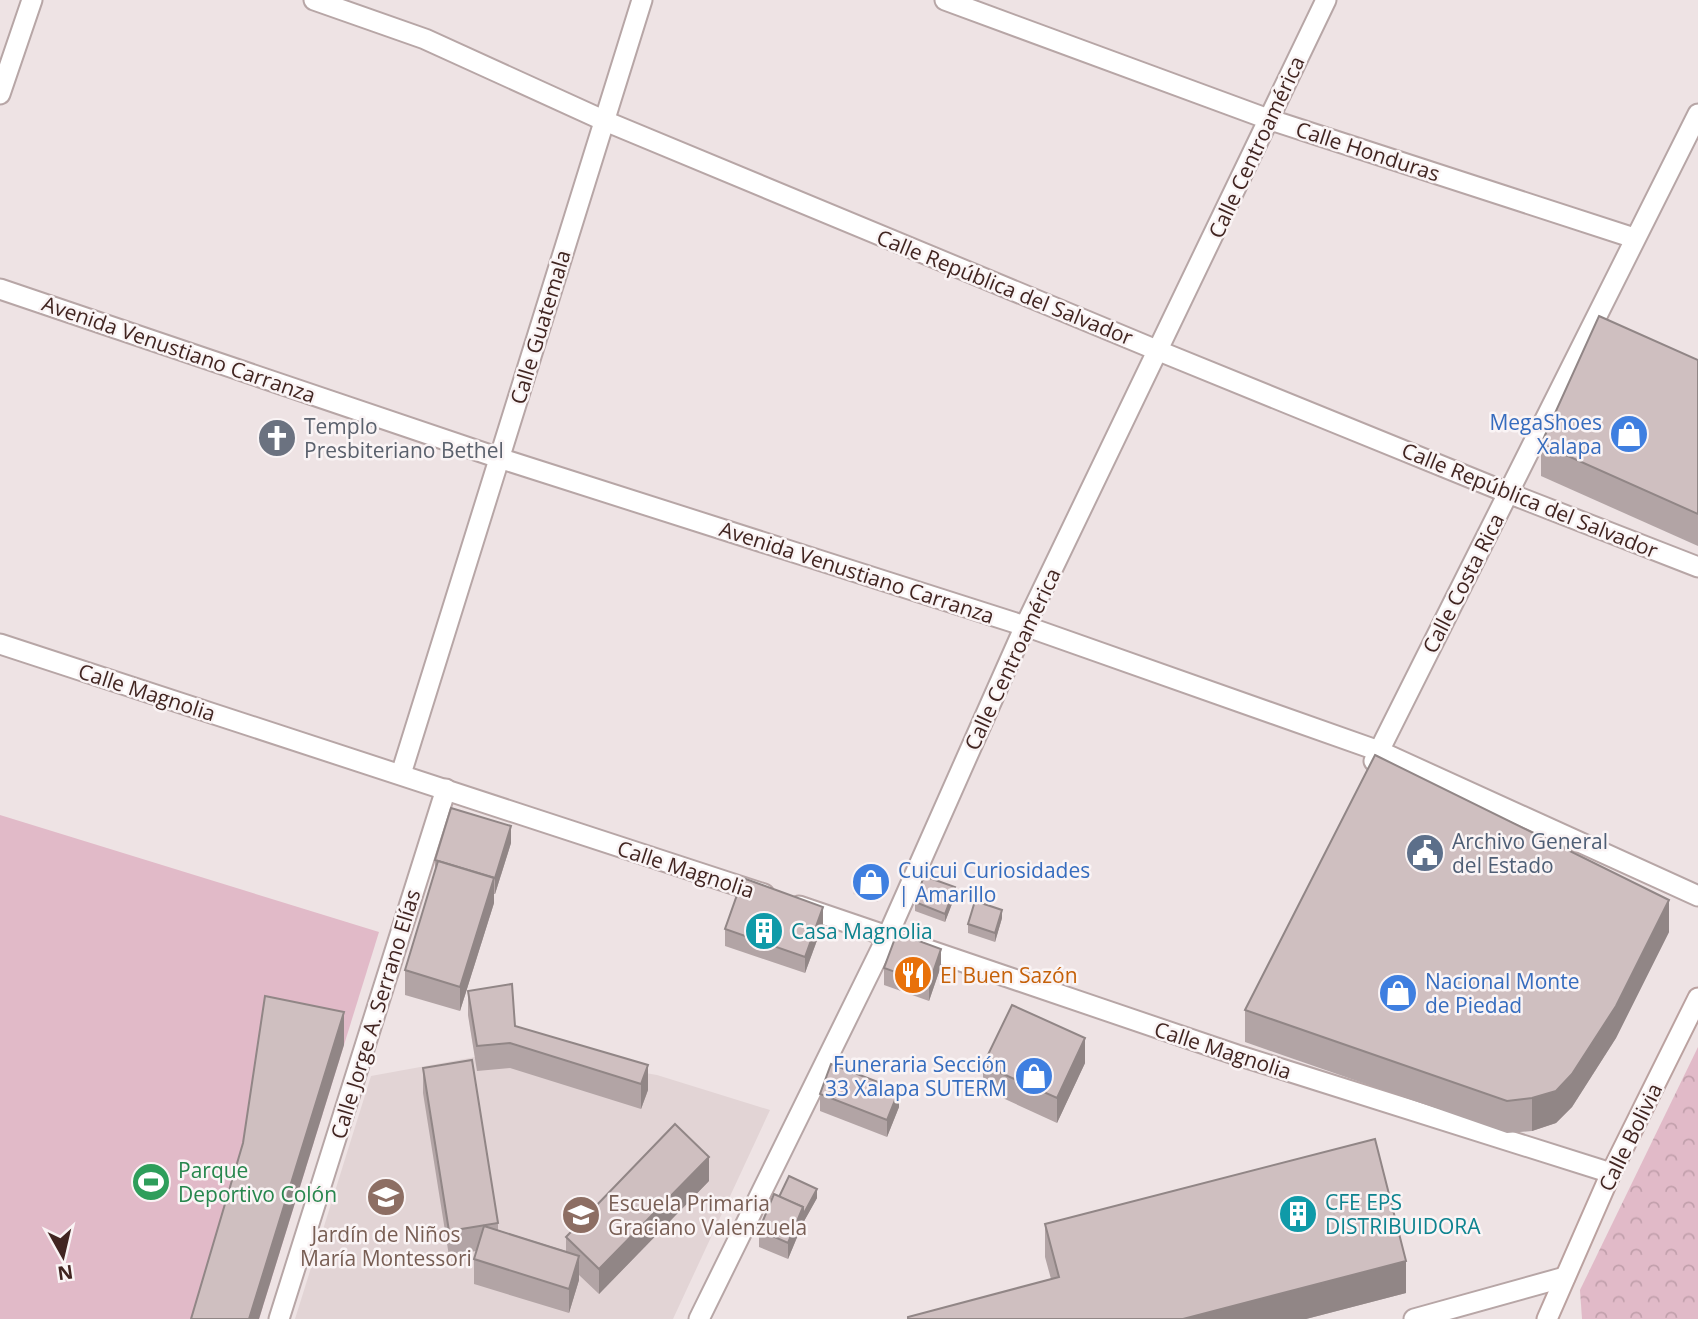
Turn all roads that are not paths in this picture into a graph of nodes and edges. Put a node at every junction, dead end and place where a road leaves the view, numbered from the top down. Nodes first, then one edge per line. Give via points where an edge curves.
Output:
1 (32, 0) edge
2 (314, 0) edge
3 (642, 0) edge
4 (945, 0) edge
5 (1326, 0) edge
6 (0, 94) edge
7 (1268, 119) junction
8 (605, 121) junction
9 (1697, 121) edge
10 (1634, 238) junction
11 (0, 289) edge
12 (1159, 351) junction
13 (499, 458) junction
14 (1508, 493) junction
15 (1698, 567) edge
16 (1025, 626) junction
17 (0, 644) edge
18 (1379, 751) junction
19 (401, 774) junction
20 (1367, 776) edge
21 (446, 789) junction
22 (1698, 896) edge
23 (888, 935) junction
24 (1698, 998) edge
25 (1611, 1173) junction
26 (1565, 1277) junction
27 (279, 1319) edge
28 (699, 1319) edge
29 (1414, 1319) edge
30 (1547, 1319) edge

1 - 6 street
2 - 8 street, Calle República del Salvador via 425,39
3 - 8 street, Calle Guatemala
4 - 7 street, Calle Honduras
5 - 7 street, Calle Centroamérica
7 - 10 street, Calle Honduras
7 - 12 street, Calle Centroamérica
8 - 12 street, Calle República del Salvador
8 - 13 street, Calle Guatemala
9 - 10 street, Calle Costa Rica
10 - 14 street, Calle Costa Rica
11 - 13 street, Avenida Venustiano Carranza
12 - 14 street, Calle República del Salvador
12 - 16 street, Calle Centroamérica
13 - 16 street, Avenida Venustiano Carranza
13 - 19 street, Calle Guatemala
14 - 15 street, Calle República del Salvador
14 - 18 street, Calle Costa Rica
16 - 18 street, Avenida Venustiano Carranza
16 - 23 street, Calle Centroamérica
17 - 19 street, Calle Magnolia
18 - 20 street, Calle Costa Rica
18 - 22 street, Avenida Venustiano Carranza
19 - 21 street, Calle Magnolia
21 - 23 street, Calle Magnolia
21 - 27 street, Calle Jorge A. Serrano Elías
23 - 25 street, Calle Magnolia
23 - 28 street, Calle Centroamérica
24 - 25 street, Calle Bolivia
25 - 26 street, Calle Bolivia
26 - 29 street
26 - 30 street, Calle Bolivia

